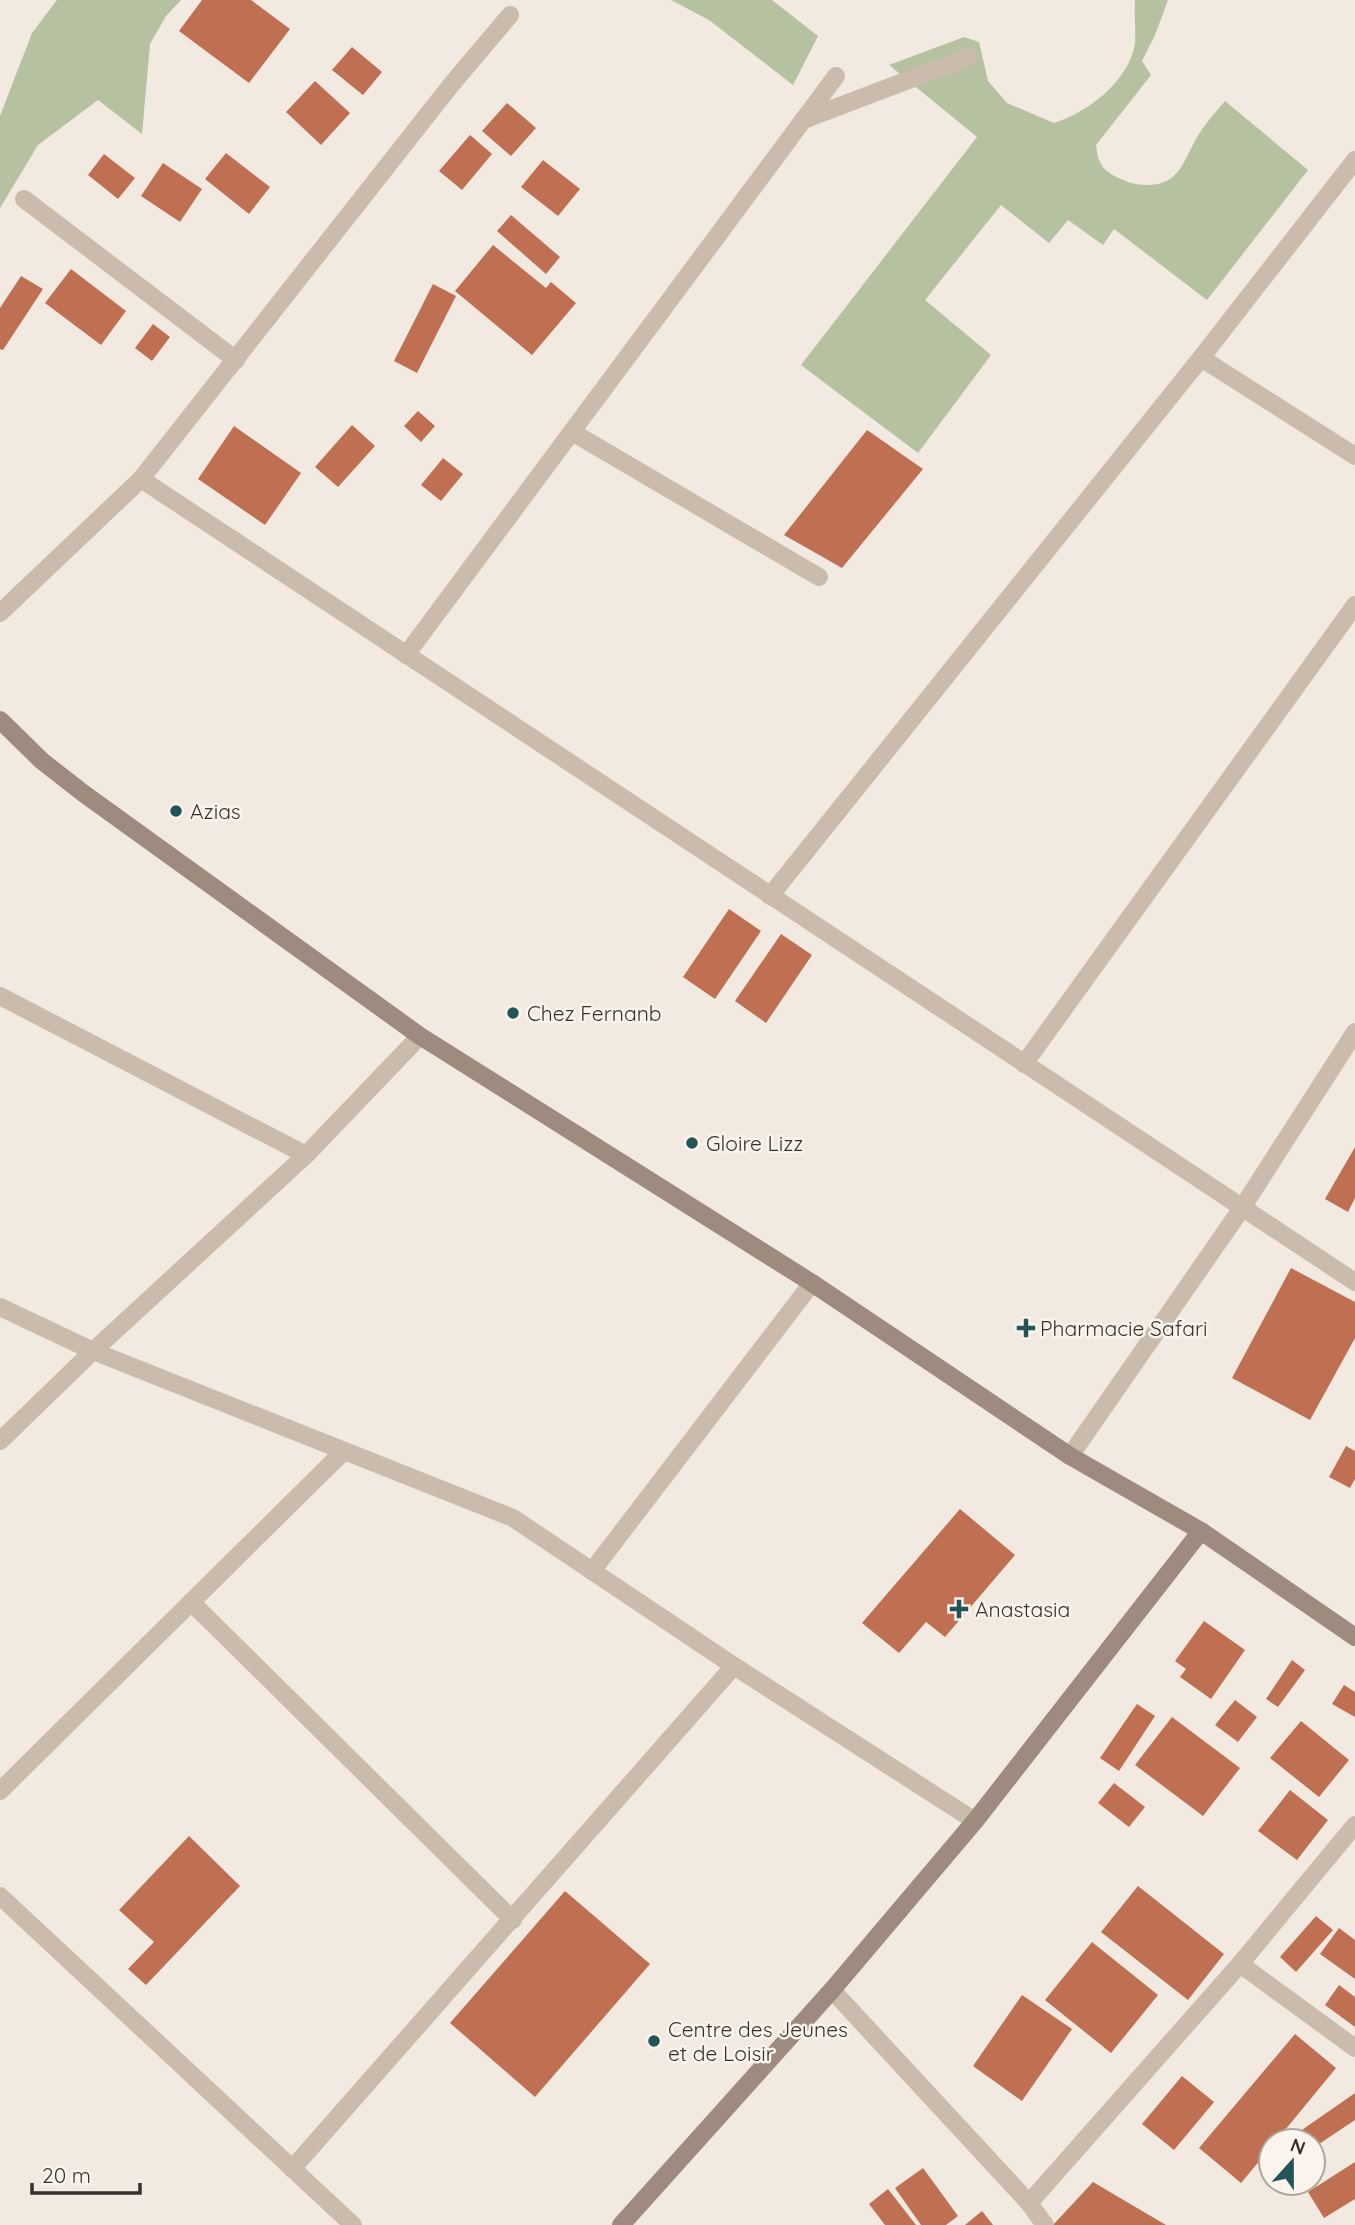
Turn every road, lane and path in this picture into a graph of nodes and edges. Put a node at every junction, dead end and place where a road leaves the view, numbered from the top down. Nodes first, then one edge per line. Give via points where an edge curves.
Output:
1 (510, 15) dead end
2 (970, 57) dead end
3 (836, 76) dead end
4 (803, 120) junction
5 (1355, 160) edge
6 (24, 199) dead end
7 (1201, 358) junction
8 (236, 360) junction
9 (572, 432) junction
10 (1355, 456) edge
11 (141, 480) junction
12 (819, 577) dead end
13 (1355, 605) edge
14 (0, 612) edge
15 (406, 655) junction
16 (0, 720) edge
17 (770, 896) junction
18 (0, 996) edge
19 (1355, 1032) edge
20 (420, 1036) junction
21 (1024, 1064) junction
22 (306, 1154) junction
23 (1242, 1208) junction
24 (1355, 1282) edge
25 (812, 1283) junction
26 (0, 1307) edge
27 (93, 1351) junction
28 (0, 1441) edge
29 (344, 1451) junction
30 (1070, 1457) junction
31 (1201, 1531) junction
32 (592, 1571) junction
33 (191, 1602) junction
34 (1355, 1637) edge
35 (734, 1666) junction
36 (0, 1791) edge
37 (975, 1821) junction
38 (1355, 1825) edge
39 (0, 1896) edge
40 (513, 1920) junction
41 (1240, 1964) junction
42 (832, 1990) junction
43 (1355, 2048) edge
44 (292, 2169) junction
45 (1028, 2203) junction
46 (353, 2225) edge
47 (621, 2225) edge
48 (1045, 2225) edge

1 - 8 street
2 - 4 street
3 - 4 street
4 - 9 street
5 - 7 street
6 - 8 street
7 - 10 street
7 - 17 street
8 - 11 street
9 - 12 street
9 - 15 street
11 - 14 street
11 - 15 street
13 - 21 street
15 - 17 street
16 - 20 street via 83,793
17 - 21 street
18 - 22 street
19 - 23 street
20 - 22 street
20 - 25 street
21 - 23 street
22 - 27 street
23 - 24 street
23 - 30 street
25 - 30 street
25 - 32 street
26 - 27 street
27 - 28 street
27 - 29 street
29 - 32 street via 513,1518
29 - 33 street
30 - 31 street
31 - 34 street
31 - 37 street
32 - 35 street
33 - 36 street
33 - 40 street
35 - 37 street
35 - 40 street
37 - 42 street
38 - 41 street
39 - 44 street
40 - 44 street
41 - 43 street
41 - 45 street
42 - 45 street
42 - 47 street
44 - 46 street
45 - 48 street

